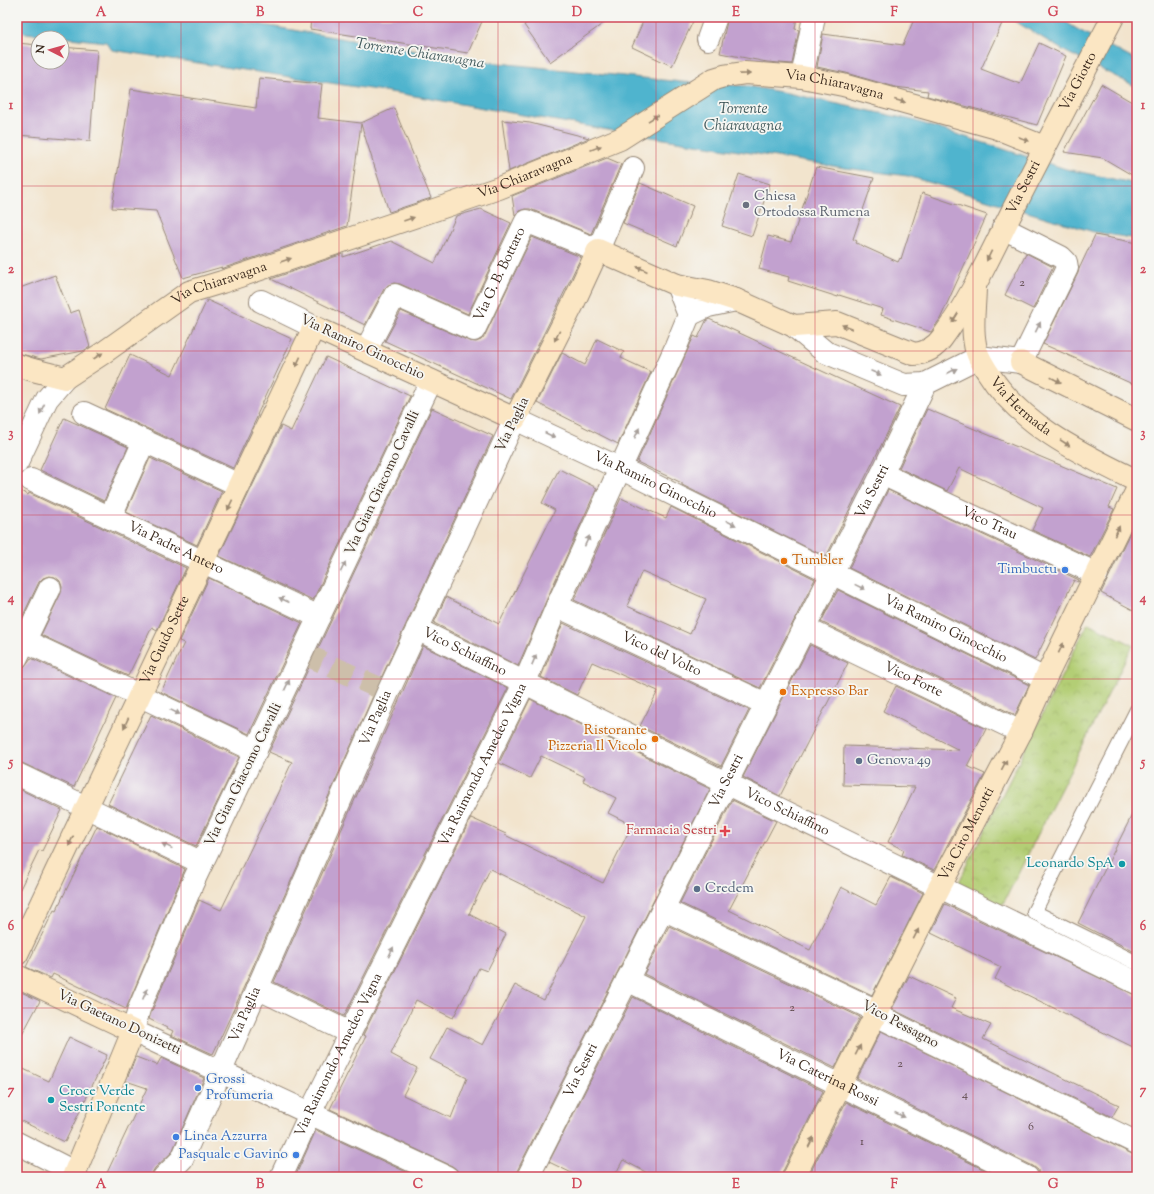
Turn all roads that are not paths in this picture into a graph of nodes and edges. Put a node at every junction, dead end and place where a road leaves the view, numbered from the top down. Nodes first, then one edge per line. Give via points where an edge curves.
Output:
1 (716, 17) edge
2 (814, 17) edge
3 (1111, 18) edge
4 (708, 39) dead end
5 (802, 77) junction
6 (1043, 150) junction
7 (633, 168) dead end
8 (1007, 221) junction
9 (598, 250) junction
10 (678, 285) junction
11 (975, 285) junction
12 (736, 300) junction
13 (261, 301) dead end
14 (689, 315) junction
15 (794, 326) junction
16 (314, 327) junction
17 (366, 350) junction
18 (979, 357) junction
19 (1021, 362) junction
20 (17, 365) edge
21 (65, 378) junction
22 (431, 381) junction
23 (925, 384) junction
24 (84, 413) dead end
25 (515, 419) junction
26 (1137, 420) edge
27 (144, 441) junction
28 (17, 462) edge
29 (620, 469) junction
30 (882, 474) junction
31 (31, 480) dead end
32 (1137, 481) edge
33 (240, 485) junction
34 (1137, 490) edge
35 (110, 518) junction
36 (203, 562) junction
37 (832, 573) junction
38 (1097, 574) junction
39 (50, 588) dead end
40 (557, 606) junction
41 (319, 617) junction
42 (804, 628) junction
43 (417, 629) junction
44 (21, 649) edge
45 (1046, 679) junction
46 (524, 684) junction
47 (140, 696) junction
48 (766, 704) junction
49 (1137, 710) edge
50 (1021, 732) junction
51 (256, 751) junction
52 (17, 774) edge
53 (726, 783) junction
54 (87, 807) junction
55 (202, 862) junction
56 (940, 886) junction
57 (663, 909) junction
58 (17, 954) edge
59 (1137, 963) edge
60 (17, 976) edge
61 (627, 980) junction
62 (1137, 983) edge
63 (257, 988) junction
64 (877, 1011) junction
65 (133, 1030) junction
66 (350, 1033) junction
67 (221, 1071) junction
68 (840, 1085) junction
69 (311, 1112) junction
70 (17, 1143) edge
71 (1137, 1143) edge
72 (74, 1175) edge
73 (171, 1175) edge
74 (281, 1177) edge
75 (447, 1177) edge
76 (528, 1177) edge
77 (794, 1177) edge
78 (1027, 1177) edge

1 - 4 street
2 - 5 street
3 - 6 street, Via Giotto
5 -> 6 street, Via Chiaravagna via 843,85 996,128
21 -> 5 street, Via Chiaravagna via 189,292 499,188 620,139 724,76 744,73
6 - 8 street, Via Sestri
7 - 9 street
8 -> 11 street, Via Sestri
19 -> 8 street, Via Sestri via 1067,268 1061,257
10 -> 9 street
9 - 17 street, Via G. B. Bottaro via 526,221 474,330 395,295
9 -> 25 street, Via Paglia
10 - 12 street
10 - 14 street
11 -> 15 street, Via Sestri via 941,340 924,353 914,354 837,323
11 - 18 street, Via Hermada via 973,331
12 - 14 street via 708,306
12 - 15 street
13 - 16 street, Via Ramiro Ginocchio
29 -> 14 street, Via Raimondo Amedeo Vigna
15 -> 23 street via 825,352 904,385
16 - 17 street, Via Ramiro Ginocchio
16 -> 33 street, Via Guido Sette
17 - 22 street, Via Ramiro Ginocchio
18 - 19 street
23 -> 18 street
18 -> 32 street, Via Hermada via 999,389 1035,423 1072,448
19 -> 26 street
20 - 21 street
21 -> 28 street via 46,399
22 - 25 street, Via Ramiro Ginocchio
41 -> 22 street, Via Gian Giacomo Cavalli
23 - 30 street, Via Sestri
24 - 27 street
25 -> 29 street, Via Ramiro Ginocchio
25 - 43 street, Via Paglia
27 - 33 street
27 - 35 street
29 -> 37 street, Via Ramiro Ginocchio
40 -> 29 street, Via Raimondo Amedeo Vigna
30 - 37 street, Via Sestri
30 - 38 street, Vico Trau
31 - 35 street, Via Padre Antero
33 -> 36 street, Via Guido Sette
38 -> 34 street, Via Ciro Menotti
35 - 36 street, Via Padre Antero
41 -> 36 street, Via Padre Antero
36 - 47 street, Via Guido Sette
37 - 42 street, Via Sestri
37 -> 45 street, Via Ramiro Ginocchio
45 -> 38 street, Via Ciro Menotti
39 - 44 street
46 -> 40 street, Via Raimondo Amedeo Vigna
40 - 48 street, Vico del Volto
51 -> 41 street, Via Gian Giacomo Cavalli
42 - 48 street, Via Sestri
42 - 50 street, Vico Forte
43 - 46 street, Vico Schiaffino
43 - 63 street, Via Paglia
44 - 47 street
45 - 50 street, Via Ciro Menotti
46 - 53 street, Vico Schiaffino
66 -> 46 street, Via Raimondo Amedeo Vigna
47 -> 51 street
47 -> 54 street, Via Guido Sette
48 - 53 street, Via Sestri
49 - 59 lane via 1034,912
56 -> 50 street, Via Ciro Menotti
51 - 55 street, Via Gian Giacomo Cavalli
52 - 54 street
53 - 56 street, Vico Schiaffino
53 - 57 street, Via Sestri
55 -> 54 street
54 -> 58 street, Via Guido Sette
65 -> 55 street, Via Gian Giacomo Cavalli via 139,1009
56 - 62 street, Vico Schiaffino
64 -> 56 street, Via Ciro Menotti
57 - 61 street, Via Sestri
57 - 64 street, Vico Pessagno
60 - 65 street, Via Gaetano Donizetti
61 - 68 street, Via Caterina Rossi
61 - 76 street, Via Sestri
63 - 66 street
63 - 67 street, Via Paglia
68 -> 64 street, Via Ciro Menotti
64 - 71 street, Vico Pessagno via 884,1019
65 - 67 street, Via Gaetano Donizetti
65 - 72 street, Via Gian Giacomo Cavalli
66 - 69 street, Via Raimondo Amedeo Vigna
67 - 69 street, Via Gaetano Donizetti
67 - 73 street, Via Paglia via 182,1159
77 -> 68 street, Via Ciro Menotti
68 -> 78 street, Via Caterina Rossi
69 - 74 street, Via Raimondo Amedeo Vigna
69 - 75 street
70 - 72 street

